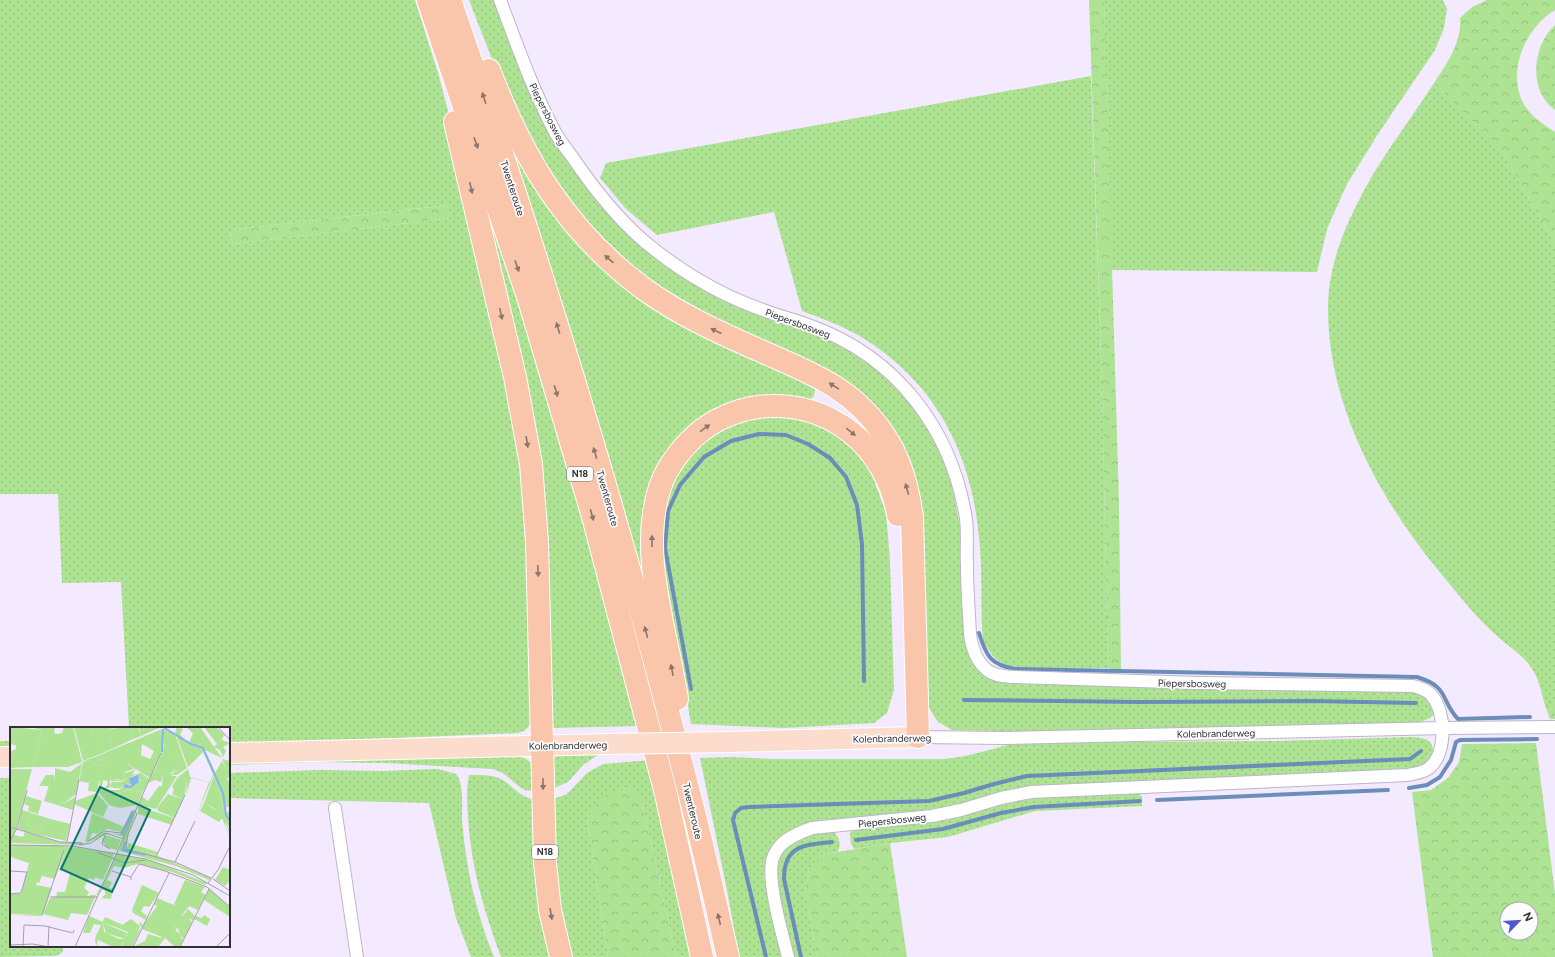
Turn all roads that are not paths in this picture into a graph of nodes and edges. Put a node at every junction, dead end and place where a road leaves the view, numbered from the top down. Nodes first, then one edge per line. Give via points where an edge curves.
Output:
1 (427, 0) edge
2 (450, 0) edge
3 (462, 0) edge
4 (500, 0) edge
5 (1555, 727) edge
6 (1444, 728) junction
7 (912, 738) junction
8 (542, 745) junction
9 (230, 753) edge
10 (685, 778) junction
11 (335, 808) dead end
12 (357, 957) edge
13 (561, 957) edge
14 (702, 957) edge
15 (728, 957) edge
16 (788, 957) edge

1 -> 8 highway, N18 via 515,377 531,464 537,542
1 -> 14 highway, Twenteroute / N18 via 529,300 592,513 663,782
10 -> 2 highway, Twenteroute / N18 via 580,400
7 -> 3 highway via 912,517 902,472 885,436 872,418 836,387 812,373 686,316 644,288 602,253 557,201 526,154 493,82
4 - 6 street, Piepersbosweg via 533,86 557,135 590,183 644,242 674,265 709,286 763,310 812,326 864,352 886,369 926,414 940,436 960,487 966,522 970,634 972,646 984,668 996,675 1016,678 1413,686 1432,695 1439,708
5 - 6 street, Kolenbranderweg
6 - 7 street, Kolenbranderweg
6 - 16 street, Piepersbosweg via 1438,758 1429,768 1408,775 1031,792 932,816 812,828 797,834 780,846 772,862 775,899
7 - 8 main road, Kolenbranderweg, bridge
10 -> 7 highway, N18 via 677,698 654,574 652,525 655,505 667,469 685,445 714,422 752,408 803,408 836,421 865,445 885,475 892,491 901,531
8 - 9 main road, Kolenbranderweg
8 -> 13 highway, N18 via 547,890
15 -> 10 highway, Twenteroute / N18
11 - 12 street

